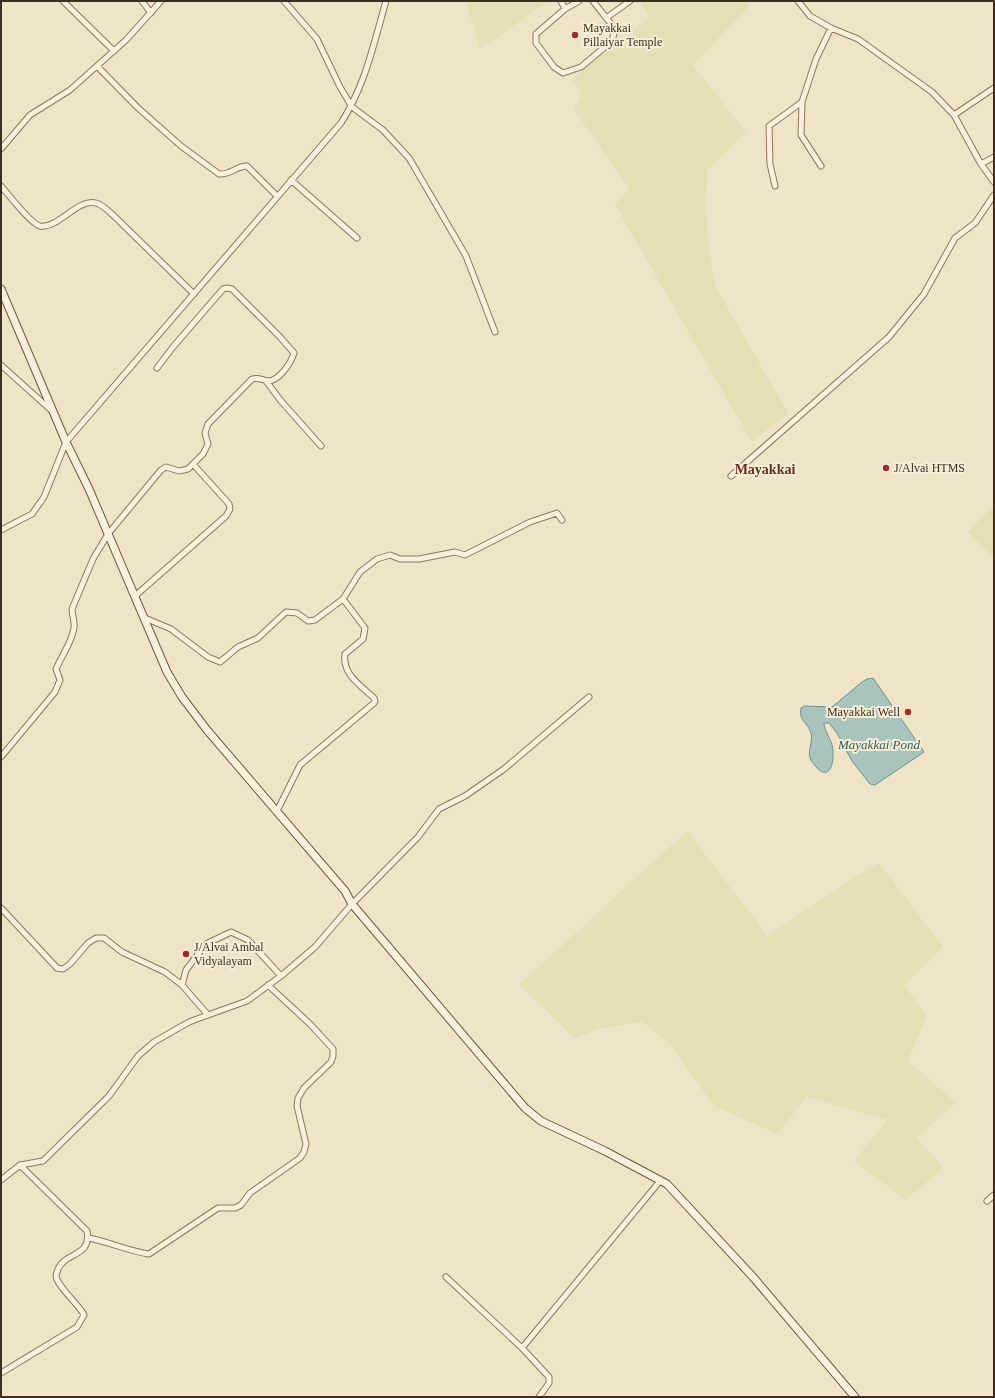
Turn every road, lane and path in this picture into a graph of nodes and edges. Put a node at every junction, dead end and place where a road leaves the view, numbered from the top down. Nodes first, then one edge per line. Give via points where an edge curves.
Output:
1 (63, 1) edge
2 (142, 1) edge
3 (161, 1) edge
4 (284, 1) edge
5 (386, 1) edge
6 (561, 1) edge
7 (579, 1) edge
8 (593, 1) edge
9 (630, 1) edge
10 (798, 1) edge
11 (565, 9) junction
12 (151, 13) junction
13 (606, 18) junction
14 (831, 28) junction
15 (114, 51) junction
16 (97, 66) junction
17 (994, 88) edge
18 (802, 102) junction
19 (352, 106) junction
20 (954, 115) junction
21 (1, 149) edge
22 (994, 157) edge
23 (982, 164) junction
24 (822, 166) dead end
25 (291, 180) junction
26 (994, 182) edge
27 (1, 186) edge
28 (775, 186) dead end
29 (994, 195) edge
30 (277, 196) junction
31 (357, 238) dead end
32 (1, 289) edge
33 (194, 294) junction
34 (495, 332) dead end
35 (1, 365) edge
36 (157, 368) dead end
37 (266, 381) junction
38 (54, 413) junction
39 (66, 442) junction
40 (321, 446) dead end
41 (193, 464) junction
42 (731, 476) dead end
43 (562, 520) dead end
44 (1, 530) edge
45 (108, 534) junction
46 (135, 596) junction
47 (343, 599) junction
48 (145, 618) junction
49 (589, 697) dead end
50 (1, 757) edge
51 (276, 811) junction
52 (352, 904) junction
53 (1, 908) edge
54 (281, 976) junction
55 (182, 985) junction
56 (268, 985) junction
57 (208, 1015) junction
58 (20, 1165) junction
59 (1, 1180) edge
60 (660, 1180) junction
61 (994, 1195) edge
62 (987, 1201) dead end
63 (89, 1238) junction
64 (446, 1278) dead end
65 (522, 1348) junction
66 (1, 1373) edge
67 (539, 1397) edge
68 (855, 1397) edge

1 - 15 street
2 - 12 street
3 - 12 street
4 - 19 street via 316,38
5 - 19 street via 364,77
6 - 11 street
7 - 11 street
8 - 13 street
9 - 13 street
10 - 14 street via 810,16
11 - 13 street via 536,34 536,43 554,67 563,73 581,67 612,41 615,29
12 - 15 street
14 - 18 street via 816,59
14 - 20 street via 858,39 883,56 932,92
15 - 16 street
16 - 21 street via 70,90 30,116
16 - 30 street via 137,107 181,146 219,174 247,166
17 - 20 street
18 - 24 street via 801,135
18 - 28 street via 770,126 770,164
19 - 25 street via 341,123
19 - 34 street via 382,130 409,158 466,256
20 - 23 street
22 - 23 street
23 - 26 street
25 - 30 street
25 - 31 street
27 - 33 street via 32,221 40,226 51,224 83,205 94,202 102,206
29 - 42 street via 975,223 955,238 924,294 889,337
30 - 33 street
32 - 38 street
33 - 39 street
35 - 38 street
36 - 37 street via 207,306 227,288 232,289 294,351 293,358 281,374
37 - 40 street
37 - 41 street via 256,377 252,379 208,424 205,433 208,444
38 - 39 street
39 - 44 street via 44,497 32,514
39 - 45 street
41 - 45 street via 188,469 179,471 166,467 160,470
41 - 46 street via 229,504 230,509 226,516
43 - 47 street via 557,513 530,522 465,556 455,552 419,559 400,559 390,555 377,559 360,572
45 - 46 street
45 - 50 street via 93,559 72,609 75,626 56,669 60,680 55,692
46 - 48 street
47 - 48 street via 315,620 308,621 296,613 286,612 258,638 238,647 220,662 208,657 171,629
47 - 51 street via 365,628 363,638 345,654 344,662 348,672 375,700 300,764
48 - 51 street via 167,672 182,697
49 - 52 street via 504,769 465,796 438,809 418,837
51 - 52 street via 345,891
52 - 54 street via 315,947
52 - 60 street via 525,1108 540,1120
53 - 55 street via 57,968 63,969 70,964 88,943 96,938 104,938 122,952 165,972
54 - 55 street via 248,940 232,932 206,944 186,970
54 - 56 street
55 - 57 street
56 - 57 street via 247,1000
56 - 63 street via 333,1049 331,1062 304,1088 298,1098 297,1106 306,1144 300,1158 250,1193 241,1205 235,1208 218,1208 149,1254
57 - 58 street via 189,1022 154,1042 138,1056 108,1096 43,1161
58 - 59 street
58 - 63 street via 87,1231
60 - 65 street
60 - 68 street via 667,1184 753,1276
61 - 62 street
63 - 66 street via 85,1248 60,1265 56,1275 59,1283 84,1315 77,1327
64 - 65 street
65 - 67 street via 549,1377 549,1383

